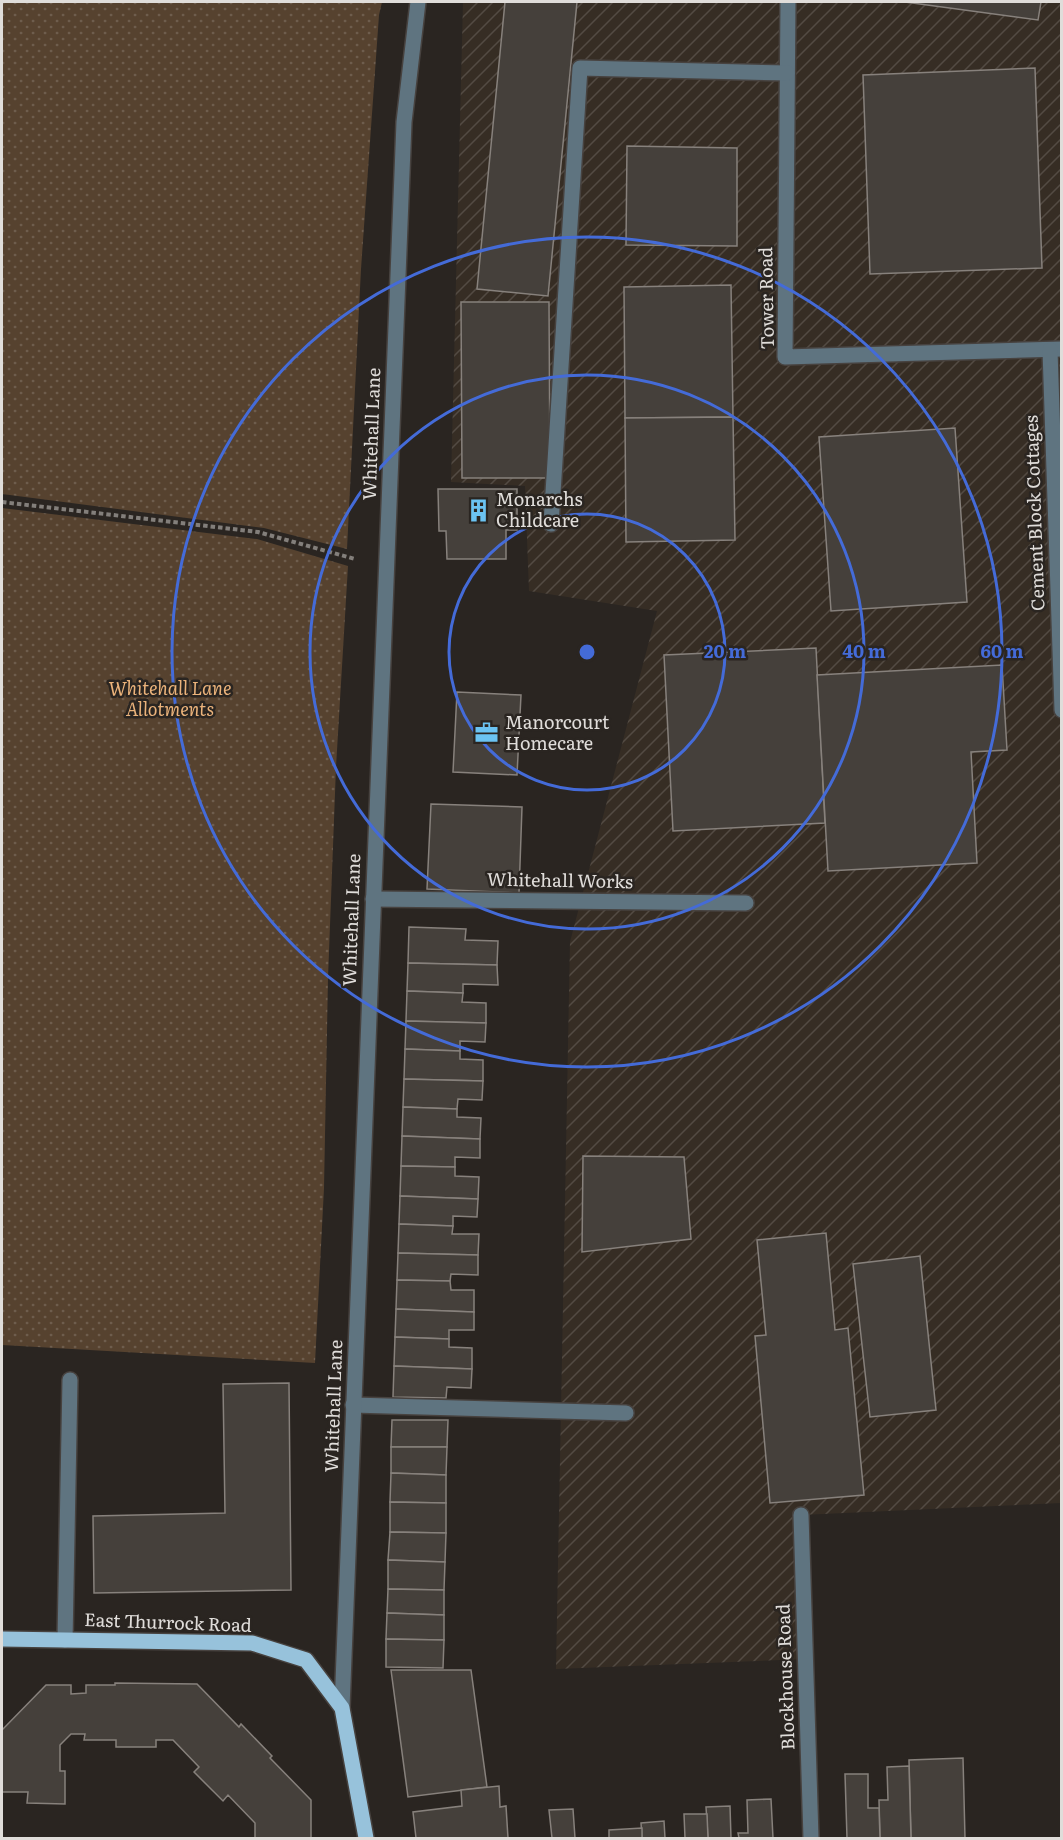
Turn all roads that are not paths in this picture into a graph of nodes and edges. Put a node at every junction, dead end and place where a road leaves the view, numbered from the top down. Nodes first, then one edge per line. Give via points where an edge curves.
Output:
1 (418, 2) edge
2 (788, 2) edge
3 (787, 73) junction
4 (1056, 350) edge
5 (551, 524) dead end
6 (1062, 710) edge
7 (373, 899) junction
8 (746, 903) dead end
9 (70, 1380) dead end
10 (353, 1405) junction
11 (626, 1413) dead end
12 (801, 1515) dead end
13 (2, 1639) edge
14 (65, 1640) junction
15 (342, 1708) junction
16 (366, 1839) edge
17 (811, 1839) edge

1 - 7 street, Whitehall Lane via 404,122
2 - 3 street, Tower Road
3 - 4 street, Tower Road via 785,357
3 - 5 street via 580,68
4 - 6 street, Cement Block Cottages
7 - 8 street, Whitehall Works
7 - 10 street, Whitehall Lane
9 - 14 street
10 - 11 street
10 - 15 street, Whitehall Lane
12 - 17 street, Blockhouse Road
13 - 14 main road, East Thurrock Road
14 - 15 main road, East Thurrock Road via 252,1643 306,1660
15 - 16 main road, Whitehall Lane

